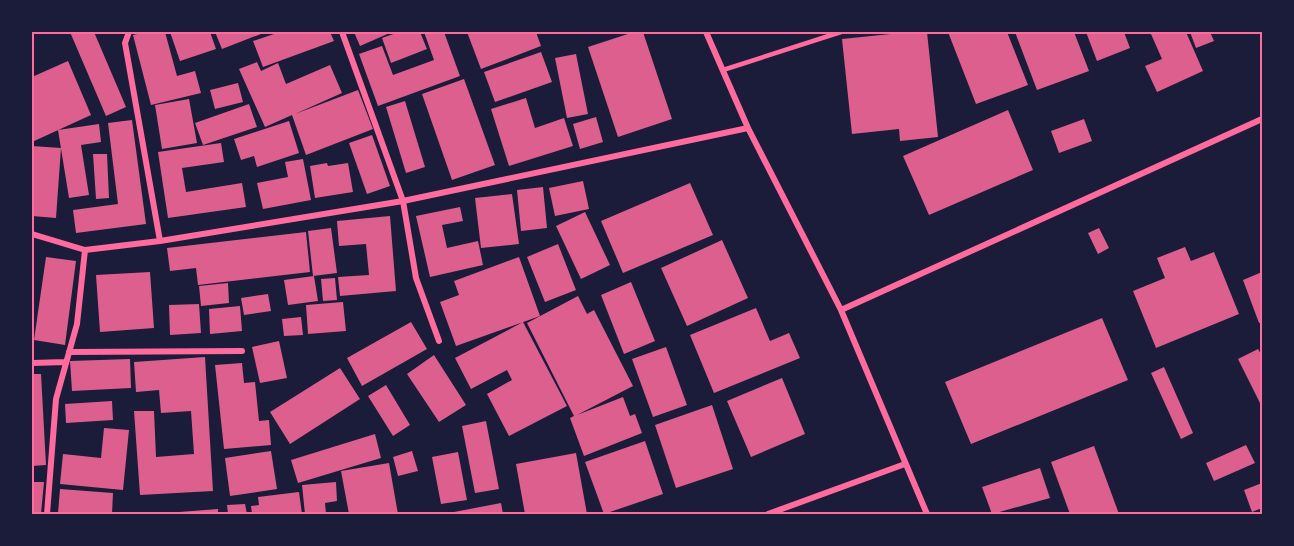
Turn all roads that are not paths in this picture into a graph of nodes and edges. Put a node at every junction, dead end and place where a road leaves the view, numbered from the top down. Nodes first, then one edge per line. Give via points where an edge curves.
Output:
1 (129, 32) edge
2 (342, 32) edge
3 (706, 32) edge
4 (841, 32) edge
5 (723, 70) junction
6 (1263, 119) edge
7 (748, 128) junction
8 (403, 201) junction
9 (32, 234) edge
10 (159, 241) junction
11 (85, 250) junction
12 (841, 310) junction
13 (439, 341) dead end
14 (242, 351) dead end
15 (69, 352) junction
16 (66, 362) junction
17 (32, 363) edge
18 (905, 464) junction
19 (47, 514) edge
20 (768, 514) edge
21 (927, 514) edge

1 - 10 street via 125,43
2 - 8 street
3 - 5 street
4 - 5 lane
5 - 7 street
6 - 12 street
7 - 8 street
7 - 12 street
8 - 10 street
8 - 13 street via 416,278
9 - 11 street
10 - 11 street
11 - 15 street via 77,324
12 - 18 street
14 - 15 street
15 - 16 street
16 - 17 street
16 - 19 street via 56,399
18 - 20 street
18 - 21 street

